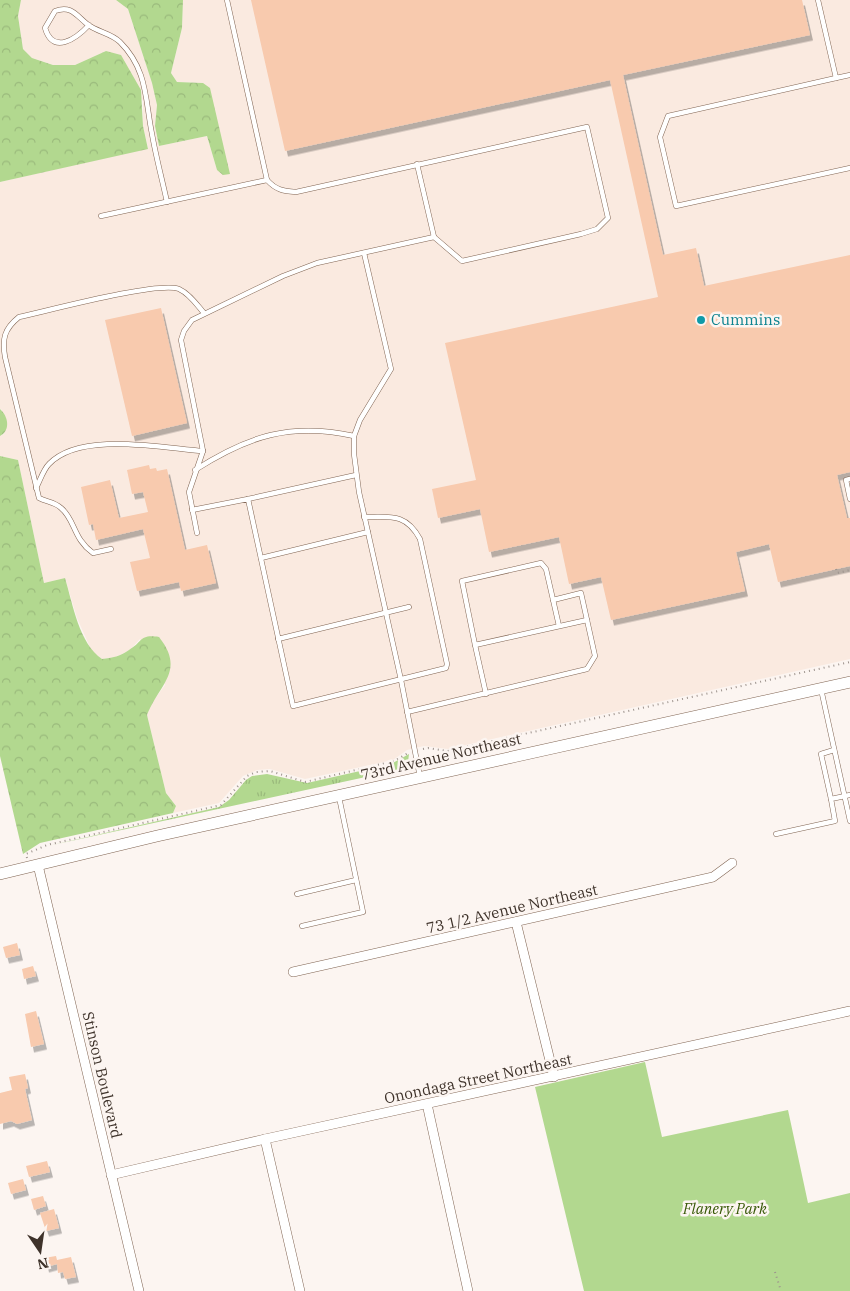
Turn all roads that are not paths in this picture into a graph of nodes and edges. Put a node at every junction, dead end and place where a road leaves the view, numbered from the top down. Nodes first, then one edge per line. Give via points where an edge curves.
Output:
1 (227, 0) edge
2 (818, 0) edge
3 (88, 26) junction
4 (850, 75) edge
5 (836, 78) junction
6 (417, 164) junction
7 (850, 168) edge
8 (267, 180) junction
9 (167, 202) junction
10 (100, 216) dead end
11 (434, 237) junction
12 (364, 253) junction
13 (204, 313) junction
14 (354, 436) junction
15 (203, 451) junction
16 (195, 470) junction
17 (356, 475) junction
18 (850, 479) edge
19 (36, 488) junction
20 (248, 499) junction
21 (850, 499) edge
22 (192, 510) junction
23 (364, 517) junction
24 (368, 532) junction
25 (196, 533) dead end
26 (111, 549) dead end
27 (261, 558) junction
28 (553, 600) junction
29 (409, 607) dead end
30 (386, 613) junction
31 (587, 620) junction
32 (559, 626) junction
33 (278, 639) junction
34 (475, 645) junction
35 (401, 680) junction
36 (850, 682) edge
37 (821, 688) junction
38 (486, 694) junction
39 (407, 712) junction
40 (834, 750) junction
41 (420, 777) junction
42 (338, 795) junction
43 (847, 796) edge
44 (830, 799) junction
45 (850, 821) edge
46 (776, 834) dead end
47 (732, 862) dead end
48 (38, 864) junction
49 (0, 874) edge
50 (356, 880) junction
51 (297, 894) dead end
52 (516, 922) junction
53 (302, 926) dead end
54 (293, 972) dead end
55 (850, 1011) edge
56 (554, 1076) junction
57 (428, 1104) junction
58 (265, 1139) junction
59 (111, 1175) junction
60 (139, 1291) edge
61 (300, 1291) edge
62 (468, 1291) edge

1 - 8 lane
2 - 5 lane
3 - 3 lane via 77,13 61,8 55,10 45,28 56,43 71,40
3 - 9 lane via 110,34 121,43 142,74
4 - 5 lane
5 - 7 lane via 668,116 660,137 676,206
6 - 8 lane via 296,192 273,188
6 - 11 lane
6 - 11 lane via 587,127 608,218 597,228 581,234 462,260
8 - 9 lane
9 - 10 lane
11 - 12 lane
12 - 13 lane via 283,276
12 - 14 lane via 391,369
13 - 15 lane via 192,320 181,340
13 - 19 lane via 179,290 156,288 19,317 10,324 2,342
14 - 16 lane via 308,430 268,434 225,451
14 - 17 lane
15 - 16 lane
15 - 19 lane via 115,443 85,447 52,462
16 - 22 lane via 189,492
17 - 20 lane
17 - 23 lane
18 - 21 lane via 846,480
19 - 26 lane via 39,498 65,511 84,547 93,553
20 - 22 lane
20 - 27 lane
22 - 25 lane
23 - 24 lane
23 - 35 lane via 397,518 408,522 420,539 447,664 442,670
24 - 27 lane
24 - 30 lane
27 - 33 lane
28 - 31 lane via 581,593
28 - 32 lane
28 - 34 lane via 546,569 538,562 462,581
29 - 30 lane
30 - 33 lane
30 - 35 lane
31 - 32 lane
31 - 38 lane via 595,656 587,669
32 - 34 lane
33 - 35 lane via 293,706
34 - 38 lane
35 - 39 lane
36 - 37 street, 73rd Avenue Northeast
37 - 40 lane
37 - 41 street, 73rd Avenue Northeast
38 - 39 lane
39 - 41 lane
40 - 43 lane
40 - 44 lane via 821,754
41 - 42 street, 73rd Avenue Northeast
42 - 48 street, 73rd Avenue Northeast
42 - 50 lane
43 - 44 lane
43 - 45 lane
44 - 46 lane via 835,821
47 - 52 street, 73 1/2 Avenue Northeast via 713,877
48 - 49 street, 73rd Avenue Northeast
48 - 59 street, Stinson Boulevard
50 - 51 lane
50 - 53 lane via 363,912
52 - 54 street, 73 1/2 Avenue Northeast
52 - 56 street
55 - 56 street, Onondaga Street Northeast
56 - 57 street, Onondaga Street Northeast
57 - 58 street, Onondaga Street Northeast
57 - 62 street
58 - 59 street, Onondaga Street Northeast
58 - 61 street
59 - 60 street, Stinson Boulevard

